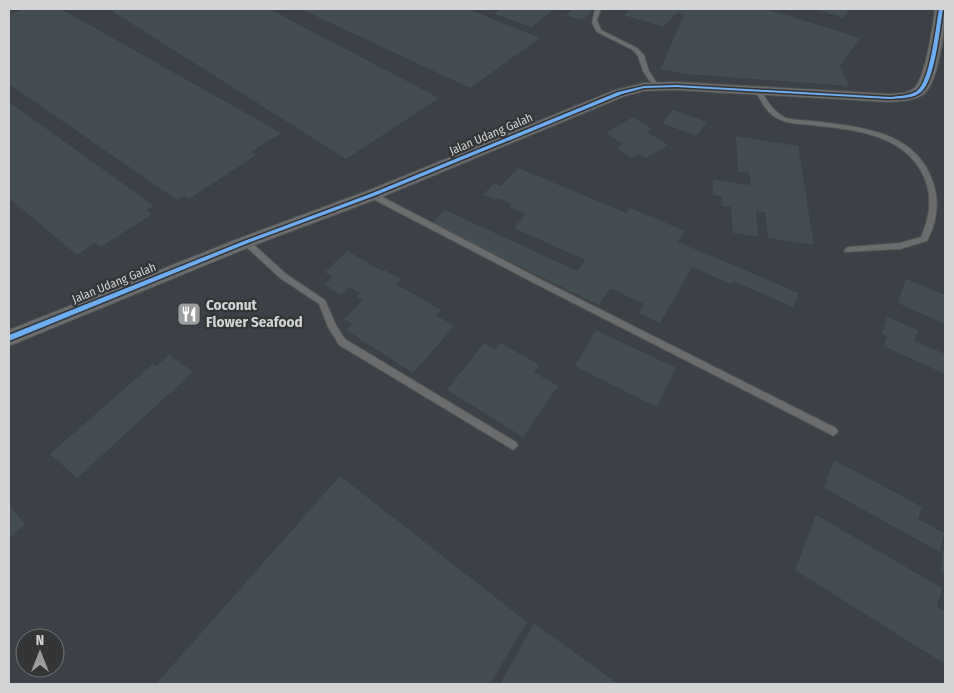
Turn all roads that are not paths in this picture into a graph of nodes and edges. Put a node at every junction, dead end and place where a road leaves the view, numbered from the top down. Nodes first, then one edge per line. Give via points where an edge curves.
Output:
1 (598, 9) edge
2 (941, 9) edge
3 (656, 86) junction
4 (757, 89) junction
5 (372, 195) junction
6 (246, 242) junction
7 (848, 250) dead end
8 (9, 338) edge
9 (833, 431) dead end
10 (513, 445) dead end

1 - 3 lane via 595,26 635,49
2 - 4 street, Jalan Udang Galah via 929,73 921,90 914,94 882,98
3 - 4 street, Jalan Udang Galah
3 - 5 street, Jalan Udang Galah via 606,97
4 - 7 lane via 769,108 783,120 842,127 887,137 917,156 926,169 934,192 933,220 924,239 900,246
5 - 6 street, Jalan Udang Galah
5 - 9 lane
6 - 8 street, Jalan Udang Galah
6 - 10 lane via 283,276 322,302 342,342

